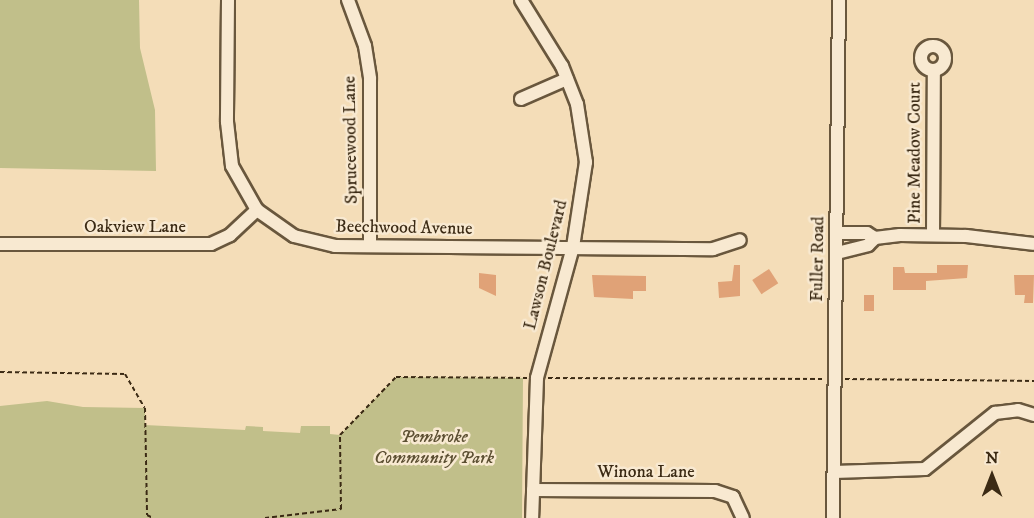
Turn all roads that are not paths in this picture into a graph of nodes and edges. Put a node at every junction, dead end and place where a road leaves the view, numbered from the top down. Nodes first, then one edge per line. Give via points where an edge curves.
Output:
1 (228, 0) edge
2 (348, 0) edge
3 (521, 0) edge
4 (839, 0) edge
5 (934, 71) dead end
6 (567, 79) junction
7 (521, 99) dead end
8 (257, 210) junction
9 (837, 233) junction
10 (933, 235) junction
11 (875, 238) junction
12 (740, 240) dead end
13 (0, 244) edge
14 (1034, 244) edge
15 (370, 246) junction
16 (573, 247) junction
17 (837, 253) junction
18 (1034, 415) edge
19 (834, 472) junction
20 (533, 490) junction
21 (532, 518) edge
22 (743, 518) edge
23 (833, 518) edge

1 - 8 street, Beechwood Avenue via 228,146 240,183
2 - 15 street, Sprucewood Lane via 365,46 370,79
3 - 6 street, Lawson Boulevard
4 - 9 street, Fuller Road
5 - 10 street, Pine Meadow Court
6 - 7 street
6 - 16 street, Lawson Boulevard via 582,124 586,162
8 - 13 street, Oakview Lane via 230,235 211,244
8 - 15 street, Beechwood Avenue via 294,236 335,246
9 - 11 street via 867,233
9 - 17 street, Fuller Road
10 - 11 street
10 - 14 street
11 - 17 street via 868,245
12 - 16 street, Beechwood Avenue via 713,249
15 - 16 street, Beechwood Avenue
16 - 20 street, Lawson Boulevard via 537,378
17 - 19 street, Fuller Road
18 - 19 street via 1007,410 995,413 925,469
19 - 23 street, Fuller Road
20 - 21 street, Lawson Boulevard
20 - 22 street, Winona Lane via 715,491 733,497

